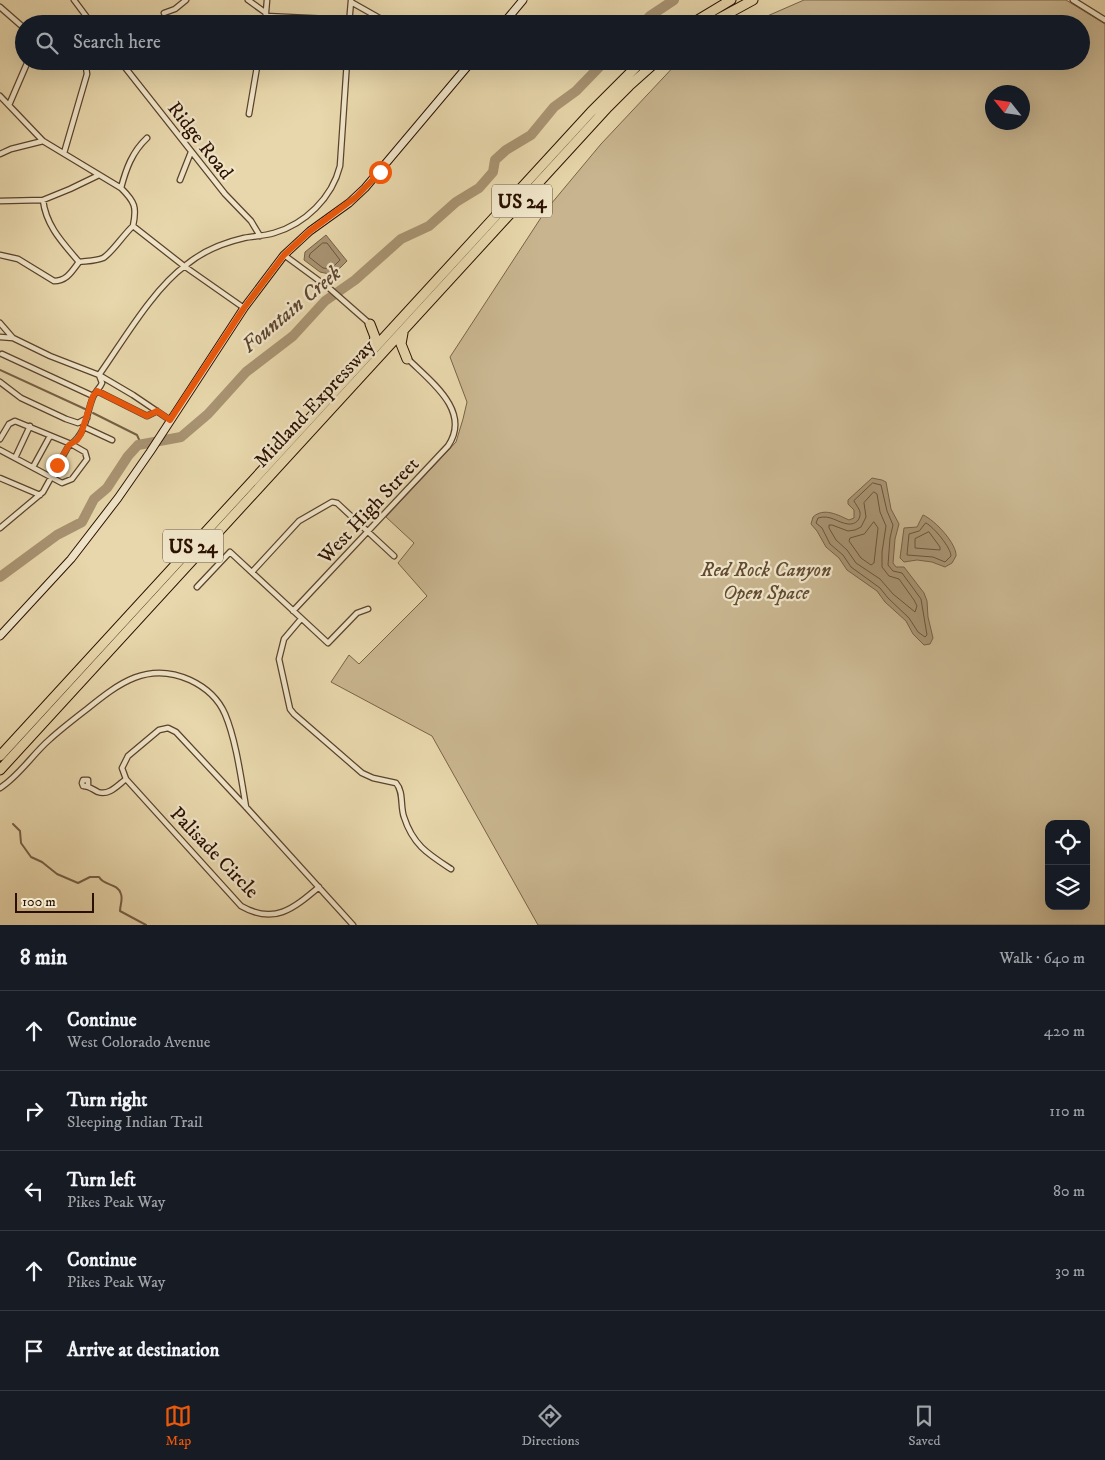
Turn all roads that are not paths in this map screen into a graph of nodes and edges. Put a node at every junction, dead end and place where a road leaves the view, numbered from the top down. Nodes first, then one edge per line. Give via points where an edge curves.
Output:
1 (74, 0) edge
2 (186, 0) edge
3 (248, 0) edge
4 (267, 0) edge
5 (523, 0) edge
6 (731, 0) edge
7 (753, 0) edge
8 (1073, 0) edge
9 (351, 1) edge
10 (0, 7) edge
11 (164, 13) dead end
12 (266, 14) junction
13 (85, 15) edge
14 (276, 15) edge
15 (350, 15) edge
16 (375, 15) edge
17 (510, 15) edge
18 (706, 15) edge
19 (726, 15) edge
20 (15, 20) edge
21 (1105, 20) edge
22 (24, 70) edge
23 (86, 70) edge
24 (127, 70) edge
25 (256, 70) edge
26 (347, 70) edge
27 (465, 70) edge
28 (633, 70) edge
29 (648, 70) edge
30 (0, 96) edge
31 (9, 105) junction
32 (249, 114) dead end
33 (147, 138) dead end
34 (43, 141) junction
35 (191, 152) junction
36 (64, 153) junction
37 (0, 154) edge
38 (99, 175) junction
39 (180, 180) dead end
40 (121, 188) junction
41 (44, 200) junction
42 (0, 201) edge
43 (133, 226) junction
44 (260, 236) junction
45 (0, 255) edge
46 (284, 255) junction
47 (79, 262) junction
48 (184, 266) junction
49 (244, 308) junction
50 (0, 323) edge
51 (370, 324) junction
52 (396, 324) junction
53 (404, 330) junction
54 (386, 335) junction
55 (0, 337) edge
56 (13, 338) junction
57 (389, 346) junction
58 (372, 352) junction
59 (2, 354) dead end
60 (407, 359) junction
61 (376, 360) junction
62 (100, 375) junction
63 (2, 383) edge
64 (0, 391) edge
65 (97, 391) junction
66 (93, 396) junction
67 (159, 412) junction
68 (86, 418) junction
69 (170, 420) junction
70 (30, 426) junction
71 (84, 427) junction
72 (50, 436) junction
73 (0, 439) edge
74 (112, 440) dead end
75 (70, 444) junction
76 (0, 450) edge
77 (15, 458) junction
78 (33, 467) junction
79 (51, 477) junction
80 (0, 478) edge
81 (40, 495) junction
82 (0, 528) edge
83 (367, 531) junction
84 (394, 556) dead end
85 (252, 572) junction
86 (197, 587) dead end
87 (368, 609) dead end
88 (293, 611) junction
89 (301, 619) junction
90 (0, 636) edge
91 (0, 756) edge
92 (0, 770) edge
93 (126, 779) junction
94 (88, 786) dead end
95 (0, 788) edge
96 (246, 807) junction
97 (451, 869) dead end
98 (319, 887) junction
99 (353, 925) edge

1 - 13 street
2 - 11 street
3 - 12 street
4 - 12 street
5 - 17 main road
6 - 18 highway
7 - 19 highway
8 - 21 street
9 - 15 street
9 - 16 street
10 - 20 street
12 - 14 street
22 - 31 street
23 - 36 street
24 - 35 street, Ridge Road
25 - 32 street
26 - 44 street via 342,157 336,181 319,204 298,222
27 - 46 main road via 361,193
28 - 52 highway, Midland Expressway / US 24
29 - 53 highway, Midland Expressway / US 24 via 614,102
30 - 31 street
31 - 34 street
33 - 40 street via 128,163
34 - 36 street
34 - 37 street
35 - 39 street
35 - 44 street, Ridge Road via 224,194 251,221
36 - 38 street
38 - 40 street
38 - 41 street
40 - 43 street via 136,208
41 - 42 street
41 - 47 street via 55,234
43 - 47 street via 108,254
43 - 48 street
44 - 48 street via 213,248
45 - 47 street via 18,259 54,281 66,278
46 - 49 main road
46 - 51 street
48 - 49 street
48 - 62 street via 162,287
49 - 69 main road
50 - 56 street
51 - 54 highway
51 - 58 highway via 375,337
52 - 54 highway, Midland Expressway / US 24
52 - 57 highway
53 - 57 highway, Midland Expressway / US 24
53 - 60 highway via 401,344
54 - 58 highway, Midland Expressway / US 24
54 - 61 highway
55 - 56 street
56 - 62 street
57 - 60 highway
57 - 61 highway, Midland Expressway / US 24
58 - 91 highway, Midland Expressway / US 24
59 - 66 street
60 - 83 street, West High Street via 446,398 455,414 454,436
61 - 92 highway, Midland Expressway / US 24
62 - 65 street via 102,385
62 - 67 street
63 - 64 street
63 - 68 street via 21,398 66,419 78,423
65 - 66 street
65 - 67 street via 147,416
66 - 68 street
67 - 69 street
68 - 71 street
69 - 90 main road via 92,533
70 - 72 street
70 - 73 street via 12,422
70 - 77 street
71 - 74 street
71 - 75 street
72 - 75 street
72 - 78 street
75 - 79 street
75 - 79 street via 85,452 86,460 67,482
76 - 77 street
77 - 78 street
78 - 79 street
79 - 81 street
80 - 81 street
81 - 82 street
83 - 84 street
83 - 85 street via 337,503 330,502 293,526
83 - 88 street, West High Street
85 - 86 street via 230,552
85 - 88 street
87 - 89 street via 357,612 328,643
88 - 89 street
89 - 97 street via 284,639 279,659 290,709 362,773 396,783 400,788 404,817 416,842
93 - 94 street via 106,793
93 - 96 street via 122,768 128,756 155,732 168,728 179,734
93 - 98 street, Palisade Circle via 245,909 260,915 279,915
95 - 96 street via 47,742 115,686 138,676 162,673 194,682 212,694 221,706 231,732
96 - 98 street
98 - 99 street

